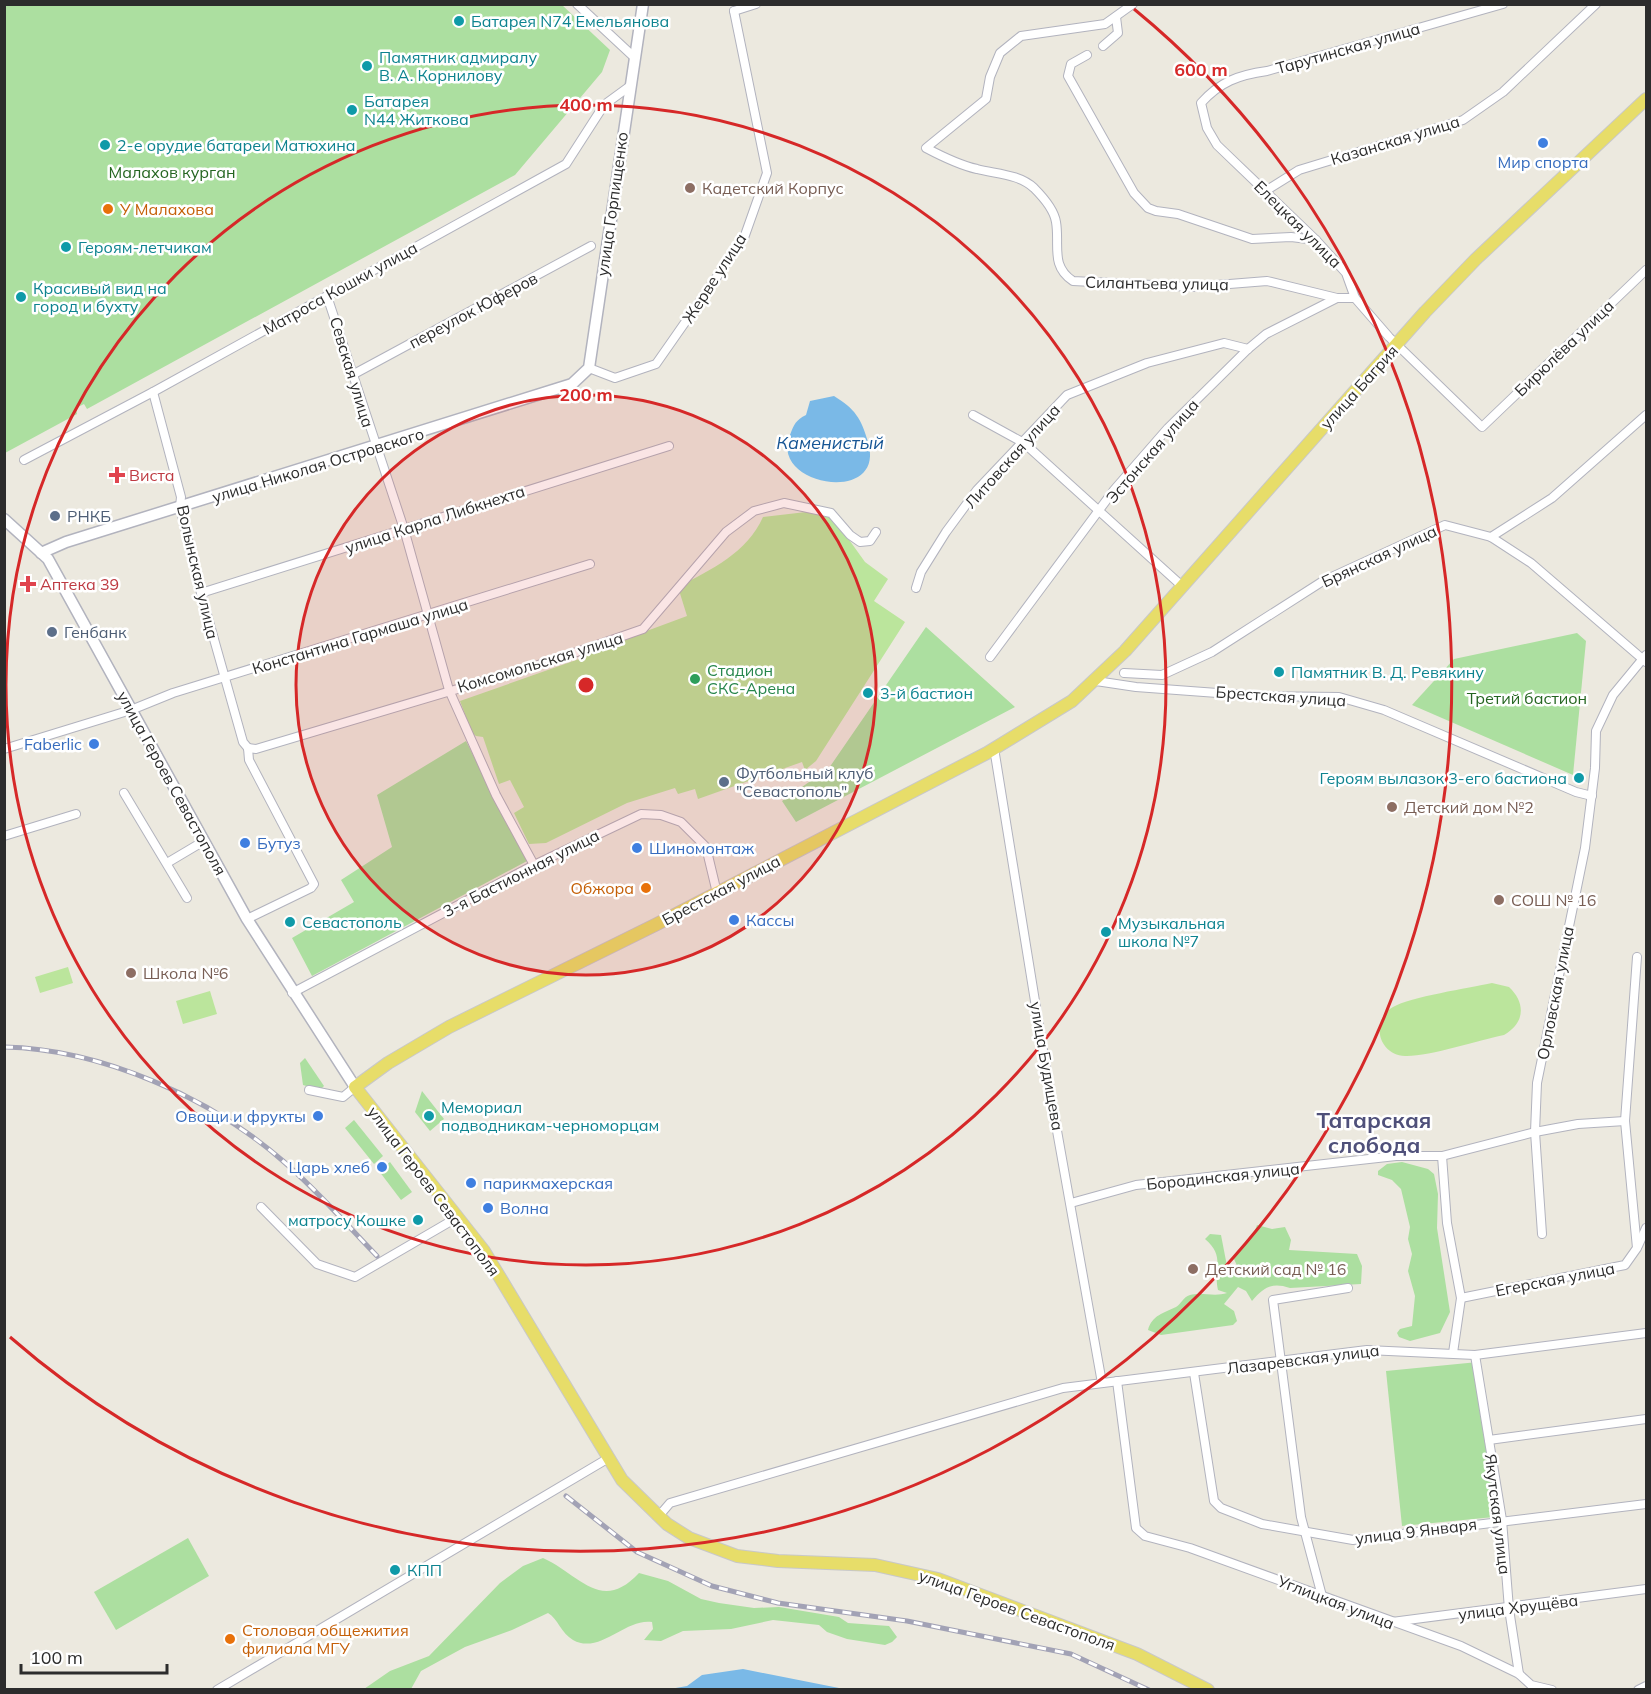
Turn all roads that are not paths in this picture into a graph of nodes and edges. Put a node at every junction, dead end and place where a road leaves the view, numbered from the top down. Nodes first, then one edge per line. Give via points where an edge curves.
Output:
1 (577, 4) edge
2 (643, 4) edge
3 (746, 4) edge
4 (756, 4) edge
5 (1133, 4) edge
6 (1503, 4) edge
7 (1596, 4) edge
8 (734, 11) junction
9 (1116, 17) junction
10 (1103, 46) dead end
11 (1087, 55) dead end
12 (635, 57) junction
13 (630, 86) junction
14 (1647, 99) edge
15 (1201, 103) joint
16 (1267, 190) junction
17 (1316, 240) junction
18 (591, 246) dead end
19 (1647, 270) edge
20 (327, 296) junction
21 (1337, 298) junction
22 (1355, 298) junction
23 (1398, 343) junction
24 (1248, 349) junction
25 (589, 368) junction
26 (354, 374) junction
27 (153, 393) junction
28 (972, 415) dead end
29 (1647, 415) edge
30 (1482, 427) joint
31 (1024, 443) junction
32 (669, 446) dead end
33 (375, 448) junction
34 (24, 460) dead end
35 (180, 507) junction
36 (1100, 512) junction
37 (4, 519) edge
38 (404, 529) junction
39 (876, 532) dead end
40 (1491, 537) junction
41 (41, 553) junction
42 (590, 564) dead end
43 (1182, 586) junction
44 (916, 588) dead end
45 (201, 592) junction
46 (427, 616) junction
47 (990, 657) dead end
48 (1645, 659) edge
49 (1124, 672) dead end
50 (223, 678) junction
51 (1091, 685) junction
52 (450, 690) junction
53 (131, 710) junction
54 (248, 748) junction
55 (994, 748) junction
56 (4, 749) edge
57 (124, 793) dead end
58 (1592, 796) junction
59 (76, 814) dead end
60 (4, 836) edge
61 (204, 841) junction
62 (167, 863) junction
63 (534, 865) junction
64 (717, 892) junction
65 (187, 898) dead end
66 (247, 919) junction
67 (1637, 957) dead end
68 (292, 993) junction
69 (355, 1087) junction
70 (309, 1090) dead end
71 (1625, 1121) junction
72 (1534, 1132) junction
73 (1442, 1156) junction
74 (1071, 1203) junction
75 (261, 1207) dead end
76 (458, 1217) junction
77 (1647, 1228) edge
78 (1542, 1234) dead end
79 (1637, 1248) junction
80 (1348, 1288) dead end
81 (1461, 1298) junction
82 (1647, 1333) edge
83 (1453, 1353) junction
84 (1475, 1355) junction
85 (1279, 1359) junction
86 (1194, 1373) junction
87 (1117, 1382) junction
88 (1102, 1383) junction
89 (1647, 1419) edge
90 (1489, 1440) junction
91 (607, 1459) junction
92 (1647, 1504) edge
93 (658, 1517) junction
94 (1502, 1520) junction
95 (1307, 1534) junction
96 (1647, 1589) edge
97 (1322, 1596) junction
98 (1509, 1609) junction
99 (1390, 1623) junction
100 (1519, 1674) junction
101 (1647, 1686) edge
102 (217, 1689) edge
103 (1208, 1689) edge
104 (1552, 1689) edge
105 (1638, 1689) edge

1 - 12 street
2 - 12 main road, улица Горпищенко
3 - 8 street
4 - 8 street
5 - 9 street, Силантьева улица
6 - 15 street, Тарутинская улица via 1266,71 1240,74 1216,87
7 - 16 street, Казанская улица via 1503,92 1463,120 1299,170
8 - 25 street, Жерве улица via 766,173 744,238 657,364 615,378
9 - 10 street via 1118,33
9 - 21 street, Силантьева улица via 1105,24 1021,36 1000,52 986,99 926,148 948,160 1016,177 1032,186 1051,208 1056,222 1056,256 1062,271 1073,281 1192,287 1267,281
11 - 17 street via 1071,64 1068,76 1134,193 1148,208 1252,239
12 - 13 main road, улица Горпищенко
13 - 20 street, Матроса Кошки улица via 604,105 566,164
13 - 25 main road, улица Горпищенко
14 - 23 main road, улица Багрия via 1476,259
15 - 16 street, Елецкая улица via 1217,145
16 - 17 street, Елецкая улица
17 - 22 street, Елецкая улица via 1346,273
18 - 26 street, переулок Юферов
19 - 30 street, Бирюлёва улица
20 - 26 street, Севская улица
20 - 27 street, Матроса Кошки улица
21 - 22 street, Эстонская улица
21 - 24 street, Эстонская улица via 1266,334
22 - 23 street, Елецкая улица
23 - 30 street, Елецкая улица
23 - 43 main road, улица Багрия
24 - 31 street, Литовская улица via 1224,343 1147,363 1067,395
24 - 36 street, Эстонская улица via 1168,428
25 - 33 main road, улица Николая Островского via 559,390
26 - 33 street, Севская улица
27 - 34 street, Матроса Кошки улица
27 - 35 street, Волынская улица via 181,497
28 - 31 street
29 - 40 street via 1552,498
31 - 36 street
31 - 44 street, Литовская улица via 971,498 921,572
32 - 38 street, улица Карла Либкнехта
33 - 35 main road, улица Николая Островского
33 - 38 street, Севская улица
35 - 41 main road, улица Николая Островского
35 - 45 street, Волынская улица
36 - 43 street
36 - 47 street, Эстонская улица
37 - 41 main road, улица Героев Севастополя
38 - 45 street, улица Карла Либкнехта
38 - 46 street, Севская улица
39 - 52 street, Комсомольская улица via 870,541 860,542 831,513 809,507 784,503 754,511 726,532 643,629
40 - 48 street, Брянская улица via 1531,563
40 - 49 street, Брянская улица via 1446,525 1323,582 1212,652 1162,675
41 - 53 main road, улица Героев Севастополя via 48,559
42 - 46 street, Константина Гармаша улица
43 - 51 main road, улица Багрия
45 - 50 street, Волынская улица
46 - 50 street, Константина Гармаша улица
46 - 52 street, Севская улица
48 - 58 street, Орловская улица via 1613,695 1596,731
50 - 53 street, Константина Гармаша улица
50 - 54 street, Волынская улица
51 - 55 main road, Брестская улица via 1072,701
51 - 58 street, Брестская улица via 1339,697 1384,710
52 - 54 street, Комсомольская улица via 351,722
52 - 63 street, Севская улица via 496,795
53 - 56 street, Константина Гармаша улица
53 - 61 main road, улица Героев Севастополя
54 - 66 street, Волынская улица via 249,760 314,884
55 - 64 main road, Брестская улица
55 - 74 street, улица Будищева
57 - 62 street
58 - 72 street, Орловская улица via 1539,1071
59 - 60 street
61 - 62 street
61 - 66 main road, улица Героев Севастополя
62 - 65 street
63 - 64 street, 3-я Бастионная улица via 641,814 661,815 681,822 706,847
63 - 68 street, 3-я Бастионная улица
64 - 69 main road, Брестская улица via 449,1027
66 - 68 main road, улица Героев Севастополя
67 - 71 street
68 - 69 main road, улица Героев Севастополя
69 - 70 street via 343,1097
69 - 76 main road, улица Героев Севастополя
71 - 72 street, Бородинская улица
71 - 79 street
72 - 73 street, Бородинская улица
72 - 78 street, Орловская улица
73 - 74 street, Бородинская улица via 1396,1156 1136,1185
73 - 81 street via 1447,1223
74 - 88 street, улица Будищева
75 - 76 street via 317,1264 356,1277
76 - 91 main road, улица Героев Севастополя via 521,1310
77 - 79 street
79 - 81 street, Егерская улица via 1625,1265
80 - 85 street via 1273,1300
81 - 83 street
82 - 84 street, Лазаревская улица
83 - 84 street, Лазаревская улица
83 - 85 street, Лазаревская улица via 1367,1350
84 - 90 street, Якутская улица
85 - 86 street, Лазаревская улица
85 - 95 street via 1301,1517
86 - 87 street, Лазаревская улица
86 - 95 street, улица 9 Января via 1214,1501 1221,1508 1262,1524
87 - 88 street, Лазаревская улица
87 - 97 street, Углицкая улица via 1136,1528 1145,1536 1190,1548
88 - 93 street, Лазаревская улица via 1029,1397 670,1503
89 - 90 street
90 - 94 street, Якутская улица
91 - 93 main road, улица Героев Севастополя
91 - 102 street
92 - 94 street, улица 9 Января
93 - 103 main road, улица Героев Севастополя via 689,1538 737,1556 778,1562 875,1565 938,1579 1137,1654
94 - 95 street, улица 9 Января via 1353,1540
94 - 98 street, Якутская улица
95 - 97 street
96 - 98 street, улица Хрущёва
97 - 99 street, Углицкая улица
98 - 99 street, улица Хрущёва
98 - 100 street, Якутская улица
99 - 100 street, Углицкая улица via 1461,1646
100 - 104 street, Углицкая улица via 1531,1686
101 - 105 street

